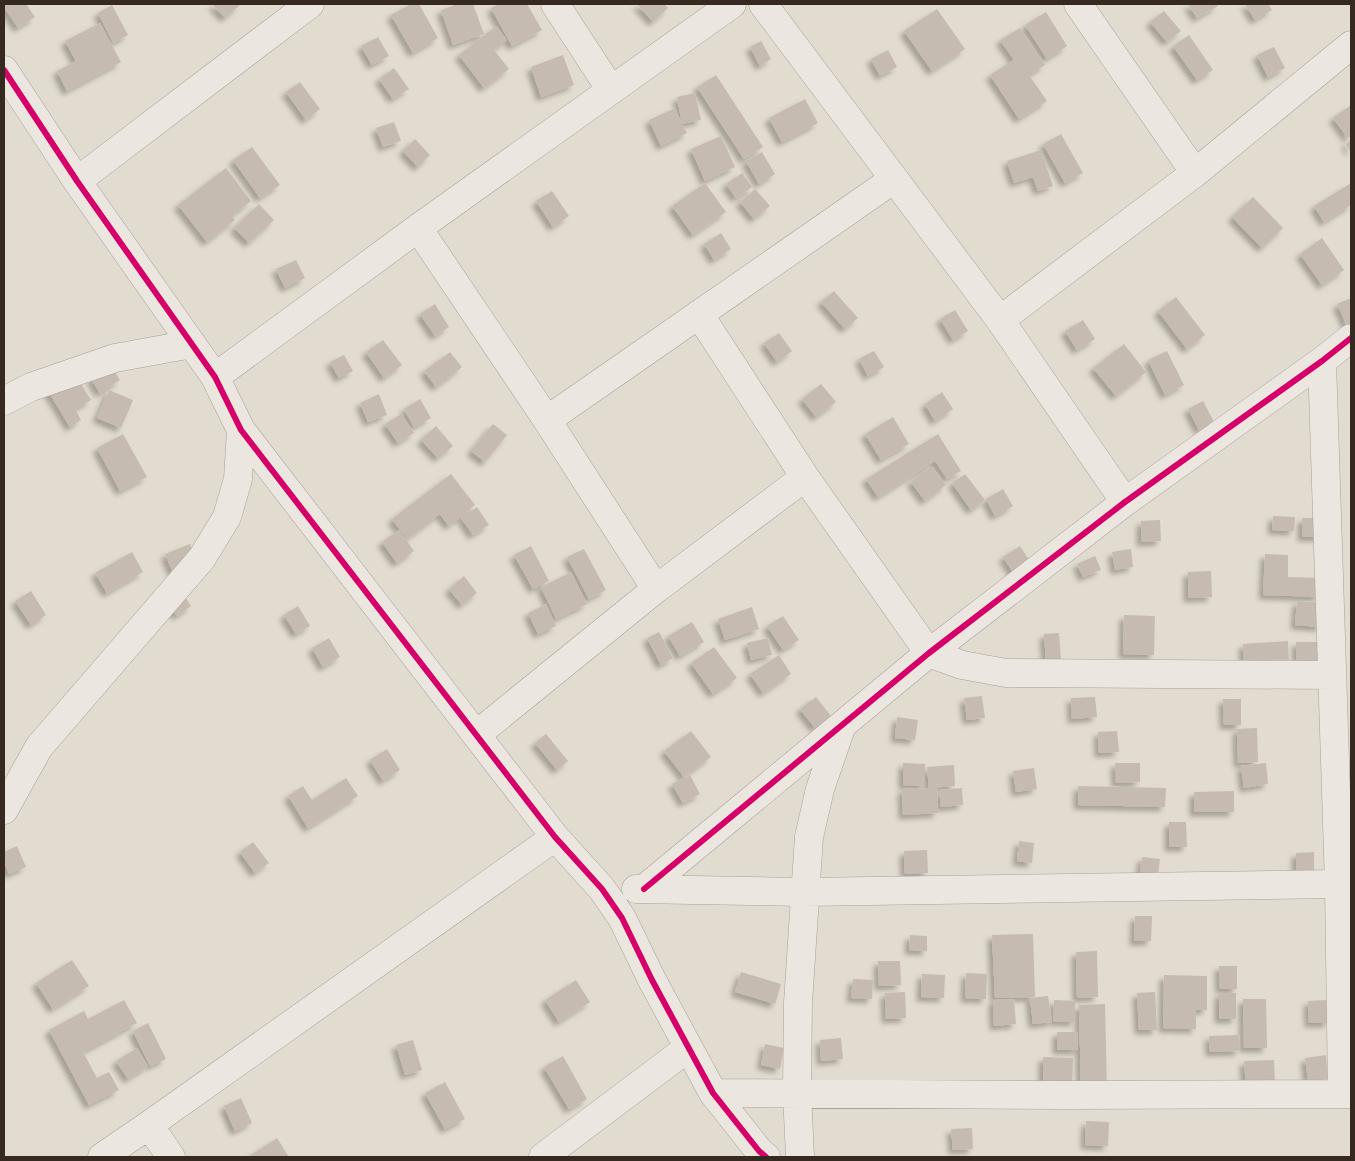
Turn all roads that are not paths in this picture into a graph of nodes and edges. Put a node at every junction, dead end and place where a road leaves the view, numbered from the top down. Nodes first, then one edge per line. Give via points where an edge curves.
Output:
1 (310, 4) edge
2 (555, 4) edge
3 (732, 4) edge
4 (763, 4) edge
5 (1078, 4) edge
6 (1351, 45) edge
7 (4, 70) edge
8 (611, 90) junction
9 (1195, 172) junction
10 (894, 178) junction
11 (76, 181) junction
12 (418, 228) junction
13 (699, 314) junction
14 (1000, 320) junction
15 (1351, 338) edge
16 (192, 344) junction
17 (1322, 361) junction
18 (215, 377) junction
19 (4, 402) edge
20 (547, 420) junction
21 (241, 430) junction
22 (805, 478) junction
23 (1125, 502) junction
24 (656, 590) junction
25 (929, 653) junction
26 (1332, 675) junction
27 (842, 726) junction
28 (476, 735) junction
29 (4, 810) edge
30 (555, 836) junction
31 (1339, 884) junction
32 (602, 889) junction
33 (644, 889) junction
34 (805, 892) junction
35 (688, 1048) junction
36 (713, 1093) junction
37 (797, 1093) junction
38 (1346, 1094) edge
39 (149, 1125) junction
40 (102, 1157) edge
41 (171, 1157) edge
42 (543, 1157) edge
43 (766, 1157) edge
44 (800, 1157) edge

1 - 11 street
2 - 8 street
3 - 8 street
4 - 10 street
5 - 9 street
6 - 9 street
7 - 11 street
8 - 12 street
9 - 14 street
10 - 13 street
10 - 14 street
11 - 16 street
12 - 18 street
12 - 20 street
13 - 20 street
13 - 22 street
14 - 23 street
15 - 17 street
16 - 18 street
16 - 19 street via 115,358 31,387
17 - 23 street
17 - 26 street
18 - 21 street
20 - 24 street
21 - 28 street
21 - 29 street via 238,479 230,508 202,558 39,747
22 - 24 street
22 - 25 street
23 - 25 street
24 - 28 street
25 - 26 street via 962,665 1006,673
25 - 27 street
26 - 31 street
27 - 33 street
27 - 34 street via 820,789 809,837
28 - 30 street
30 - 32 street
30 - 39 street
31 - 34 street
31 - 38 street
32 - 33 street
32 - 35 street via 622,918
33 - 34 street
34 - 37 street via 798,1003
35 - 36 street
35 - 42 street
36 - 37 street
36 - 43 street
37 - 38 street
37 - 44 street
39 - 40 street
39 - 41 street

